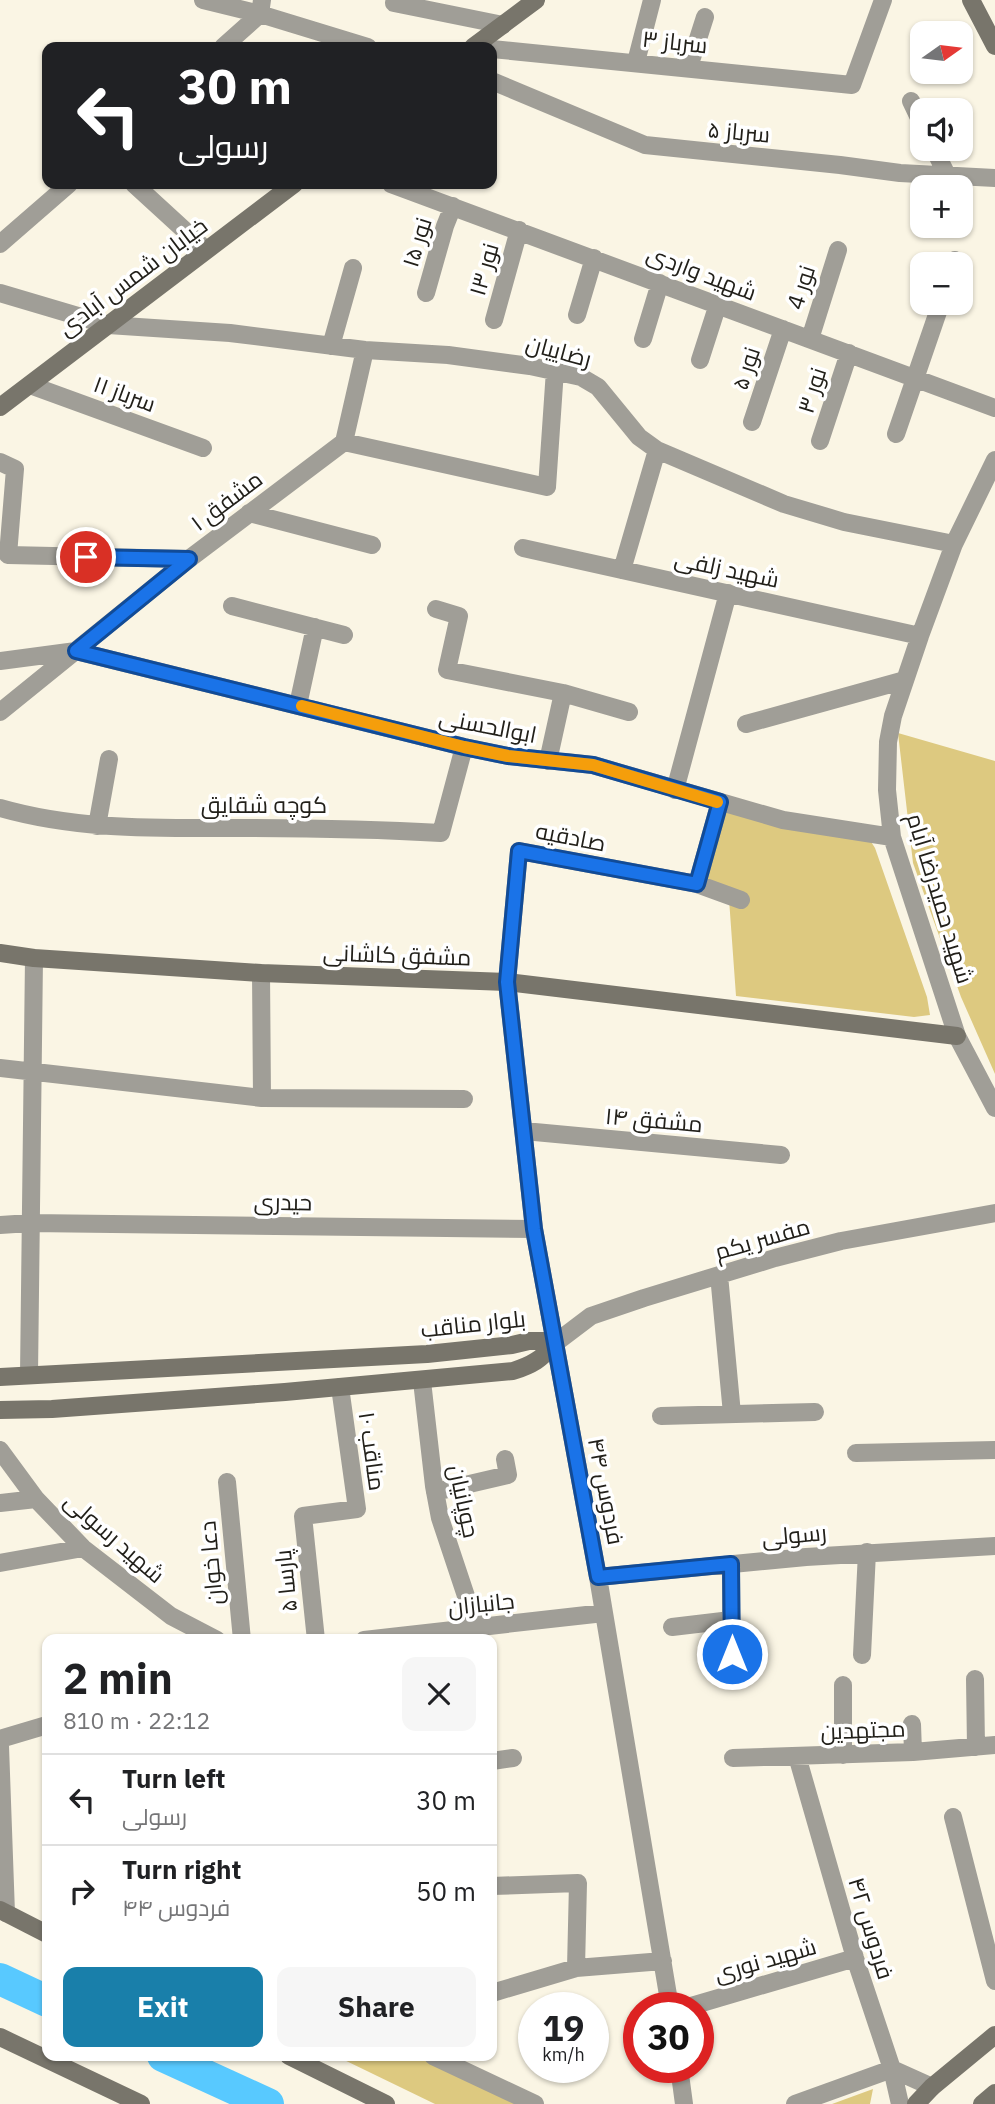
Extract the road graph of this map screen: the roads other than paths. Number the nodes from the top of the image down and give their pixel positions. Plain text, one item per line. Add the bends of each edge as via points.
1 (203, 0) edge
2 (536, 0) edge
3 (652, 0) edge
4 (883, 0) edge
5 (971, 0) edge
6 (394, 4) dead end
7 (261, 7) edge
8 (705, 17) dead end
9 (503, 25) junction
10 (228, 42) edge
11 (355, 42) edge
12 (481, 42) edge
13 (995, 46) edge
14 (497, 48) edge
15 (636, 62) junction
16 (689, 67) junction
17 (497, 83) edge
18 (929, 175) edge
19 (973, 178) edge
20 (995, 178) edge
21 (63, 189) edge
22 (139, 189) edge
23 (287, 189) edge
24 (405, 189) edge
25 (453, 206) junction
26 (519, 230) junction
27 (0, 244) edge
28 (206, 250) junction
29 (838, 250) dead end
30 (594, 258) junction
31 (353, 268) dead end
32 (660, 283) junction
33 (426, 292) dead end
34 (0, 293) edge
35 (718, 304) junction
36 (577, 314) dead end
37 (937, 315) edge
38 (494, 320) dead end
39 (108, 325) junction
40 (783, 329) junction
41 (643, 339) dead end
42 (810, 339) junction
43 (331, 346) junction
44 (365, 350) junction
45 (849, 354) junction
46 (700, 360) dead end
47 (555, 370) junction
48 (915, 378) junction
49 (30, 385) junction
50 (0, 407) edge
51 (995, 408) edge
52 (752, 422) dead end
53 (896, 433) dead end
54 (820, 441) dead end
55 (344, 442) junction
56 (203, 448) dead end
57 (657, 450) junction
58 (995, 460) edge
59 (0, 462) edge
60 (249, 513) junction
61 (954, 544) junction
62 (372, 545) dead end
63 (523, 548) dead end
64 (189, 559) junction
65 (622, 570) junction
66 (728, 593) junction
67 (232, 606) dead end
68 (436, 609) dead end
69 (316, 627) junction
70 (344, 635) dead end
71 (920, 636) junction
72 (76, 651) junction
73 (0, 661) edge
74 (905, 680) junction
75 (564, 693) junction
76 (298, 705) junction
77 (0, 712) edge
78 (629, 712) dead end
79 (746, 724) dead end
80 (464, 747) junction
81 (109, 759) dead end
82 (548, 761) junction
83 (675, 790) junction
84 (720, 802) junction
85 (0, 807) edge
86 (97, 825) junction
87 (892, 837) junction
88 (697, 884) junction
89 (741, 900) dead end
90 (0, 953) edge
91 (34, 958) junction
92 (261, 973) junction
93 (507, 982) junction
94 (957, 1036) junction
95 (0, 1068) edge
96 (33, 1071) junction
97 (262, 1098) junction
98 (464, 1099) dead end
99 (995, 1108) edge
100 (524, 1131) junction
101 (781, 1155) dead end
102 (995, 1213) edge
103 (30, 1223) junction
104 (0, 1225) edge
105 (534, 1229) junction
106 (719, 1275) junction
107 (554, 1343) junction
108 (29, 1375) junction
109 (0, 1377) edge
110 (422, 1381) junction
111 (340, 1387) junction
112 (0, 1410) edge
113 (815, 1412) dead end
114 (732, 1414) junction
115 (661, 1416) dead end
116 (0, 1450) edge
117 (995, 1450) edge
118 (856, 1453) dead end
119 (505, 1459) dead end
120 (227, 1482) dead end
121 (435, 1492) junction
122 (36, 1499) junction
123 (0, 1503) edge
124 (303, 1516) joint
125 (995, 1546) edge
126 (83, 1548) junction
127 (867, 1552) junction
128 (0, 1563) edge
129 (731, 1564) junction
130 (598, 1577) junction
131 (604, 1614) junction
132 (731, 1620) junction
133 (672, 1627) dead end
134 (477, 1629) junction
135 (206, 1634) edge
136 (241, 1634) edge
137 (315, 1634) edge
138 (439, 1634) edge
139 (732, 1654) dead end
140 (862, 1655) dead end
141 (975, 1679) dead end
142 (843, 1685) dead end
143 (912, 1724) dead end
144 (42, 1726) edge
145 (0, 1739) edge
146 (995, 1745) edge
147 (0, 1746) edge
148 (976, 1747) junction
149 (913, 1752) junction
150 (843, 1755) junction
151 (797, 1756) junction
152 (513, 1758) dead end
153 (733, 1758) dead end
154 (497, 1760) edge
155 (953, 1817) dead end
156 (497, 1886) edge
157 (3, 1911) edge
158 (42, 1931) edge
159 (855, 1958) junction
160 (663, 1961) junction
161 (576, 1968) junction
162 (995, 1981) edge
163 (497, 1992) edge
164 (668, 1992) edge
165 (714, 1999) edge
166 (995, 2035) edge
167 (0, 2037) edge
168 (42, 2057) edge
169 (51, 2061) edge
170 (299, 2061) edge
171 (444, 2061) edge
172 (892, 2069) junction
173 (681, 2083) edge
174 (932, 2087) junction
175 (995, 2093) edge
176 (141, 2104) edge
177 (386, 2104) edge
178 (535, 2104) edge
179 (684, 2104) edge
180 (795, 2104) edge
181 (900, 2104) edge
182 (916, 2104) edge
183 (982, 2104) edge

1 - 7 street
2 - 9 street
3 - 15 street
4 - 16 street, سرباز ۳ via 852,85
5 - 13 street
6 - 9 street
7 - 10 street
7 - 11 street
8 - 16 street
9 - 12 street
14 - 15 street, سرباز ۳
15 - 16 street, سرباز ۳
17 - 18 street, سرباز ۵ via 645,145
19 - 20 street, سرباز ۵
21 - 27 street
22 - 28 street
23 - 28 street, خیابان شمس آبادی
24 - 25 street, شهید واردی
25 - 26 street, شهید واردی
25 - 33 street, نور ۱۵
26 - 30 street, شهید واردی
26 - 38 street, نور ۱۳
28 - 39 street, خیابان شمس آبادی
29 - 42 street, نور 4
30 - 32 street, شهید واردی
30 - 36 street
31 - 43 street
32 - 35 street, شهید واردی
32 - 41 street
34 - 39 street, رضاییان
35 - 40 street, شهید واردی
35 - 46 street
37 - 48 street
39 - 43 street, رضاییان via 230,332
39 - 49 street, خیابان شمس آبادی
40 - 42 street, شهید واردی
40 - 52 street, نور ۵
42 - 45 street, شهید واردی
43 - 44 street, رضاییان
44 - 47 street, رضاییان via 448,355
44 - 55 street
45 - 48 street, شهید واردی
45 - 54 street, نور ۳
47 - 55 street via 547,486
47 - 57 street, رضاییان via 598,387 639,437
48 - 51 street, شهید واردی
48 - 53 street
49 - 50 street, خیابان شمس آبادی
49 - 56 street, سرباز ۱۱
55 - 60 street, مشفق ۱
57 - 61 street, رضاییان via 784,504 844,522
57 - 65 street
58 - 61 street, شهید حمیدرضا آبام
59 - 64 street via 15,470 8,555
60 - 62 street
60 - 64 street, مشفق ۱
61 - 71 street, شهید حمیدرضا آبام
63 - 65 street, شهید زلفی
64 - 72 street, مشفق ۱
65 - 66 street, شهید زلفی
66 - 71 street, شهید زلفی
66 - 83 street
67 - 69 street
68 - 75 street via 459,616 447,670
69 - 70 street
69 - 76 street
71 - 74 street, شهید حمیدرضا آبام
72 - 73 street
72 - 76 street, ابوالحسنی
72 - 77 street, مشفق ۱
74 - 79 street
74 - 87 street, شهید حمیدرضا آبام via 888,742
75 - 78 street
75 - 82 street
76 - 80 street, ابوالحسنی
80 - 82 street, ابوالحسنی
80 - 86 street, کوچه شقایق via 441,833
81 - 86 street
82 - 83 street, ابوالحسنی via 593,765
83 - 84 street, ابوالحسنی
84 - 87 street, ابوالحسنی via 783,820
84 - 88 street
85 - 86 street, کوچه شقایق
87 - 94 street, شهید حمیدرضا آبام
88 - 89 street, صادقیه
88 - 93 street, صادقیه via 519,851
90 - 91 street, مشفق کاشانی
91 - 92 street, مشفق کاشانی
91 - 96 street
92 - 93 street, مشفق کاشانی
92 - 97 street
93 - 94 street, مشفق کاشانی
93 - 100 street, فردوس ۴۴
94 - 99 street, شهید حمیدرضا آبام
95 - 96 street
96 - 97 street
96 - 103 street
97 - 98 street
100 - 101 street, مشفق ۱۴
100 - 105 street, فردوس ۴۴
102 - 106 street, مفسر یکم via 841,1241
103 - 104 street, حیدری
103 - 105 street, حیدری
103 - 108 street
105 - 107 street, فردوس ۴۴
106 - 107 street, مفسر یکم via 590,1316
106 - 114 street
107 - 108 street, بلوار مناقب via 529,1341 427,1354
107 - 110 street, بلوار مناقب via 534,1364 513,1371
107 - 130 street, فردوس ۴۴
108 - 109 street, بلوار مناقب
110 - 111 street, بلوار مناقب
110 - 121 street, چوپانیان
111 - 112 street, بلوار مناقب
111 - 124 street, مناقب ۱۰ via 357,1509
113 - 114 street
114 - 115 street
116 - 122 street, شهید رسولی
117 - 118 street
119 - 121 street via 508,1475
120 - 136 street, دعا خوان
121 - 134 street, چوپانیان
122 - 123 street
122 - 126 street, شهید رسولی
124 - 137 street, پارسا ۵
125 - 127 street, رسولی
126 - 128 street
126 - 135 street, شهید رسولی via 171,1616
127 - 129 street, رسولی
127 - 140 street
129 - 130 street, رسولی
129 - 132 street
130 - 131 street, فردوس ۴۴
131 - 134 street, جانبازان
131 - 160 street, فردوس ۴۴
132 - 133 street
132 - 139 street
134 - 138 street, جانبازان
141 - 148 street
142 - 150 street
143 - 149 street
144 - 145 street
146 - 148 street, مجتهدین
147 - 157 street
148 - 149 street, مجتهدین
149 - 150 street, مجتهدین
150 - 151 street, مجتهدین
151 - 153 street, مجتهدین
151 - 159 street, فردوس ۴۲
152 - 154 street
155 - 162 street
156 - 161 street via 578,1883
157 - 158 street
159 - 165 street, شهید نوری
159 - 172 street, فردوس ۴۲
160 - 161 street
160 - 164 street, فردوس ۴۴
161 - 163 street
166 - 174 street
167 - 168 street
169 - 176 street
170 - 177 street
171 - 178 street
172 - 174 street
172 - 180 street
172 - 181 street, فردوس ۴۲
173 - 179 street
174 - 182 street
175 - 183 street

